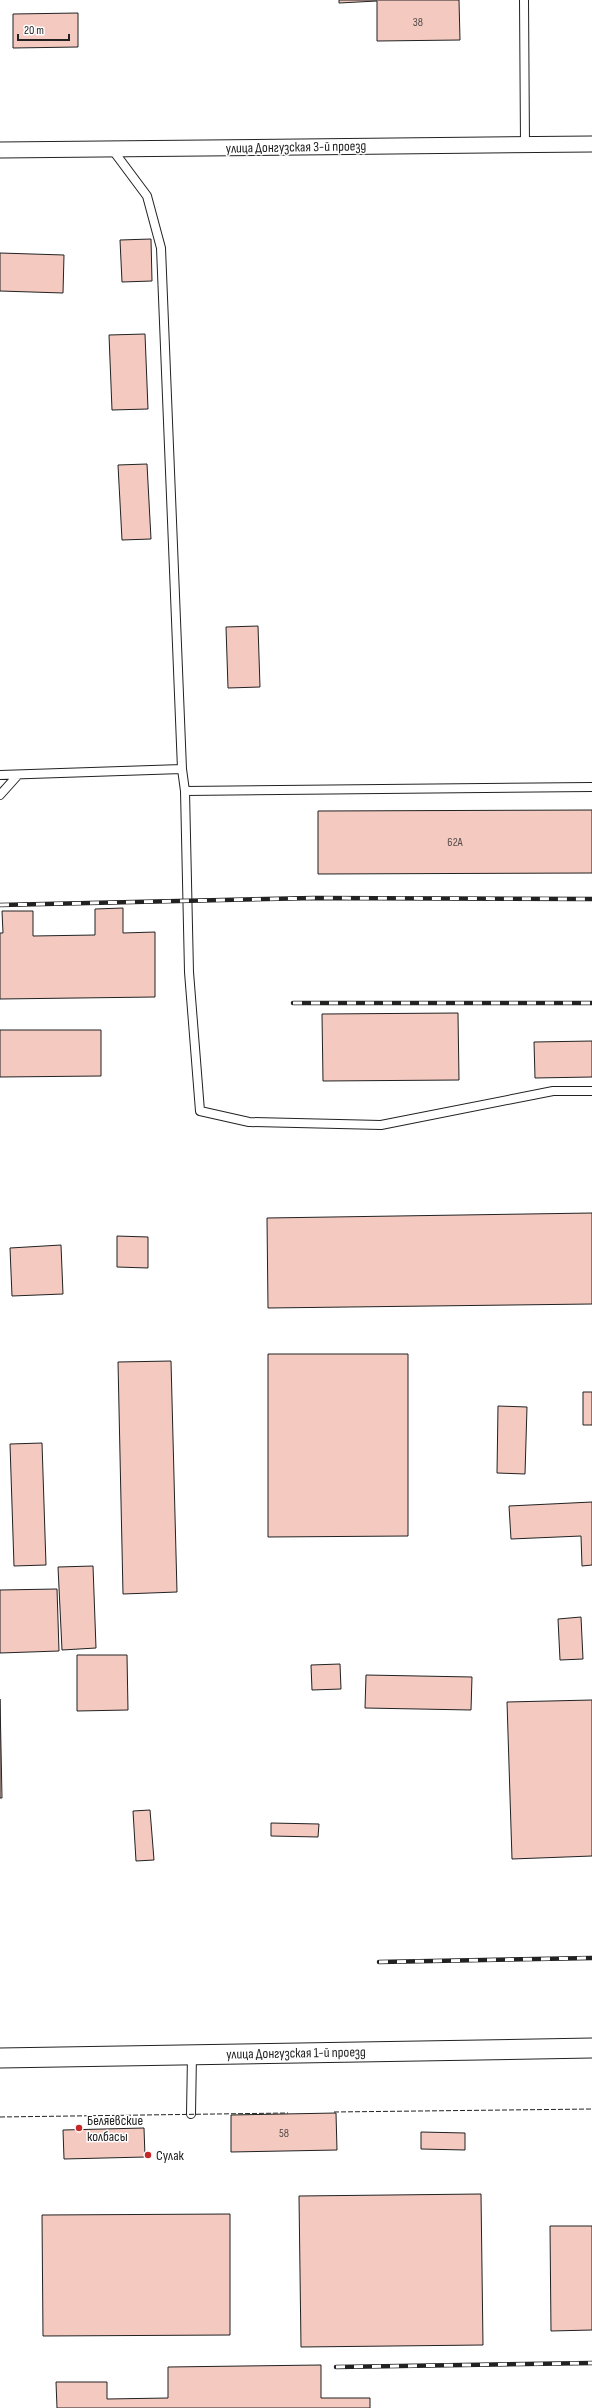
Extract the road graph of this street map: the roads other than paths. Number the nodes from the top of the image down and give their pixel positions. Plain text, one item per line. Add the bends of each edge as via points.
1 (524, 0) edge
2 (525, 144) junction
3 (592, 144) edge
4 (112, 149) junction
5 (0, 150) edge
6 (182, 769) junction
7 (0, 775) edge
8 (17, 776) junction
9 (592, 787) edge
10 (185, 791) junction
11 (0, 795) edge
12 (592, 1090) edge
13 (592, 2048) edge
14 (192, 2055) junction
15 (0, 2058) edge
16 (191, 2114) dead end

1 - 2 lane
2 - 3 street, улица Донгузская 3-й проезд
2 - 4 street, улица Донгузская 3-й проезд
4 - 5 street, улица Донгузская 3-й проезд
4 - 6 lane via 147,196 161,248
6 - 8 lane
6 - 10 lane
7 - 8 lane
8 - 11 lane
9 - 10 lane
10 - 12 lane via 189,972 200,1111 249,1122 381,1125 553,1091
13 - 14 street, улица Донгузская 1-й проезд
14 - 15 street, улица Донгузская 1-й проезд
14 - 16 lane

